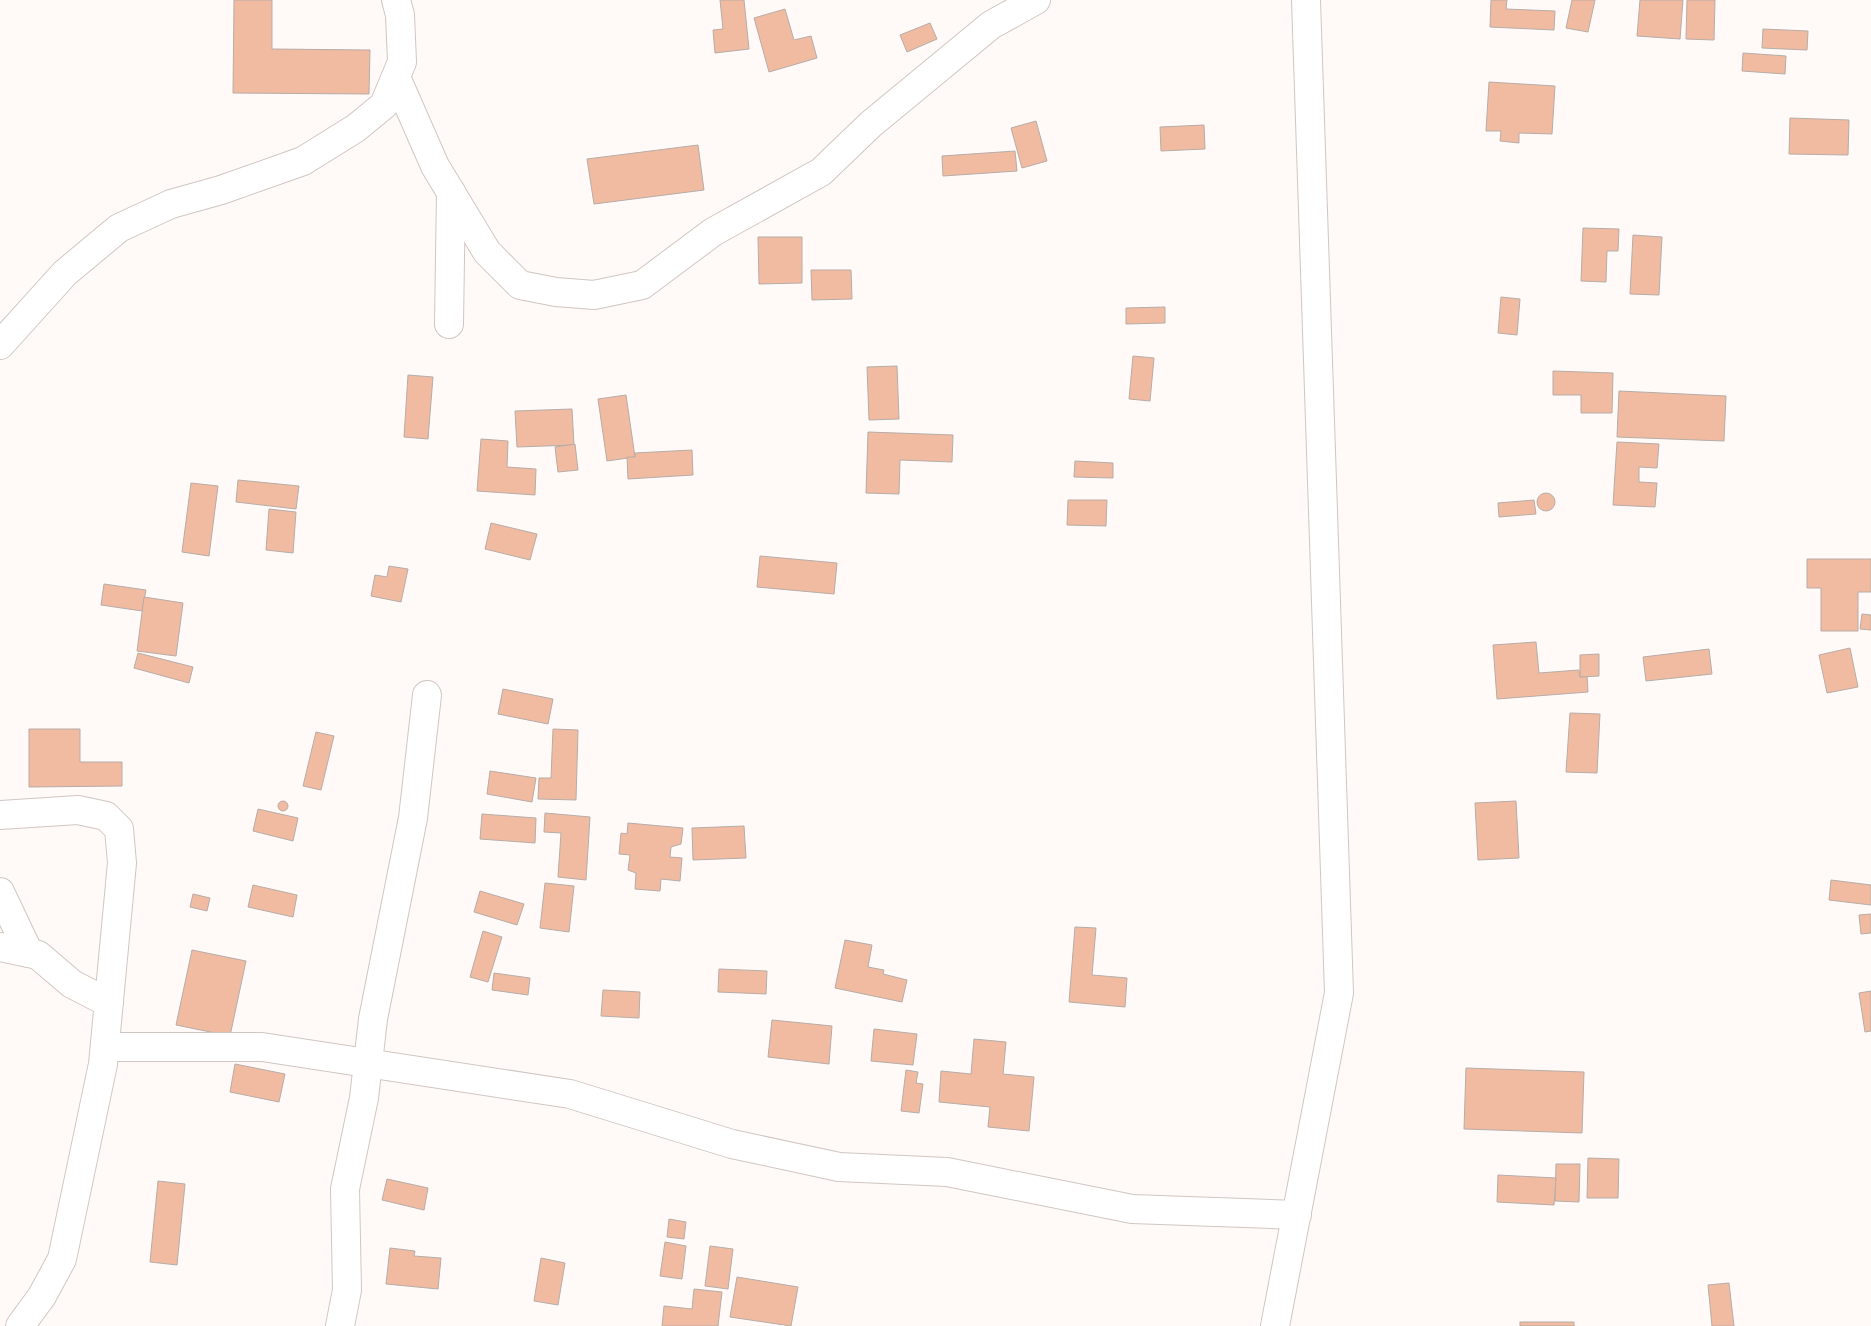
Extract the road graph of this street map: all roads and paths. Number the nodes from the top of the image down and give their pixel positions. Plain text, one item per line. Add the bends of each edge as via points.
1 (396, 0) edge
2 (1036, 0) edge
3 (1306, 0) edge
4 (396, 77) junction
5 (451, 192) junction
6 (449, 324) dead end
7 (0, 345) edge
8 (427, 695) dead end
9 (0, 815) edge
10 (0, 892) edge
11 (0, 947) edge
12 (28, 953) junction
13 (109, 1003) junction
14 (105, 1047) junction
15 (368, 1062) junction
16 (1297, 1215) junction
17 (20, 1326) edge
18 (340, 1326) edge
19 (1275, 1326) edge

1 - 4 street via 400,15 402,62
2 - 5 street via 991,24 871,124 821,172 713,232 642,285 594,295 520,285 487,252
3 - 16 street via 1339,992
4 - 5 street via 435,166
4 - 7 street via 384,105 356,128 303,161 171,204 119,228 65,273
5 - 6 street
8 - 15 street via 413,818 373,1020
9 - 13 street via 78,810 106,816 119,829 122,864
10 - 12 street
11 - 12 street
12 - 13 street via 38,955 72,984
13 - 14 street
14 - 15 street via 262,1047
14 - 17 street via 62,1259 42,1296
15 - 16 street via 570,1094 732,1144 838,1167 947,1172 1132,1209
15 - 18 street via 345,1189 347,1290
16 - 19 street

